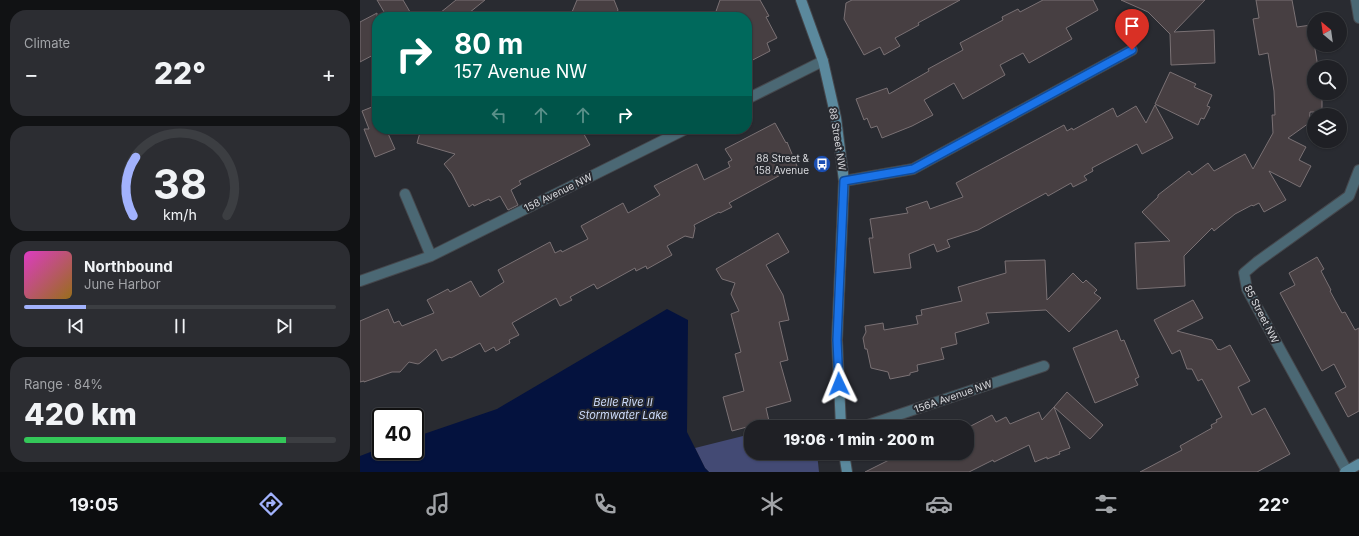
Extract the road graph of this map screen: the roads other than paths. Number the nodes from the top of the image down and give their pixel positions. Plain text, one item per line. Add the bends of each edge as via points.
1 (801, 0) edge
2 (1356, 0) edge
3 (1359, 18) edge
4 (1132, 50) dead end
5 (823, 61) junction
6 (752, 96) edge
7 (676, 134) edge
8 (1359, 170) edge
9 (844, 181) junction
10 (405, 194) dead end
11 (431, 256) junction
12 (360, 281) edge
13 (1044, 366) dead end
14 (841, 420) edge
15 (883, 420) edge
16 (845, 460) edge
17 (1359, 464) edge
18 (1346, 471) edge
19 (847, 472) edge

1 - 5 street, 88 Street NW
2 - 3 street
4 - 9 street via 913,169
5 - 6 street
5 - 9 street, 88 Street NW via 836,118
7 - 11 street, 158 Avenue NW
8 - 18 street, 85 Street NW via 1349,196 1244,274 1247,289
9 - 14 street, 88 Street NW via 837,340
10 - 11 street
11 - 12 street, 158 Avenue NW
13 - 15 street, 156A Avenue NW
16 - 19 street
17 - 18 street

